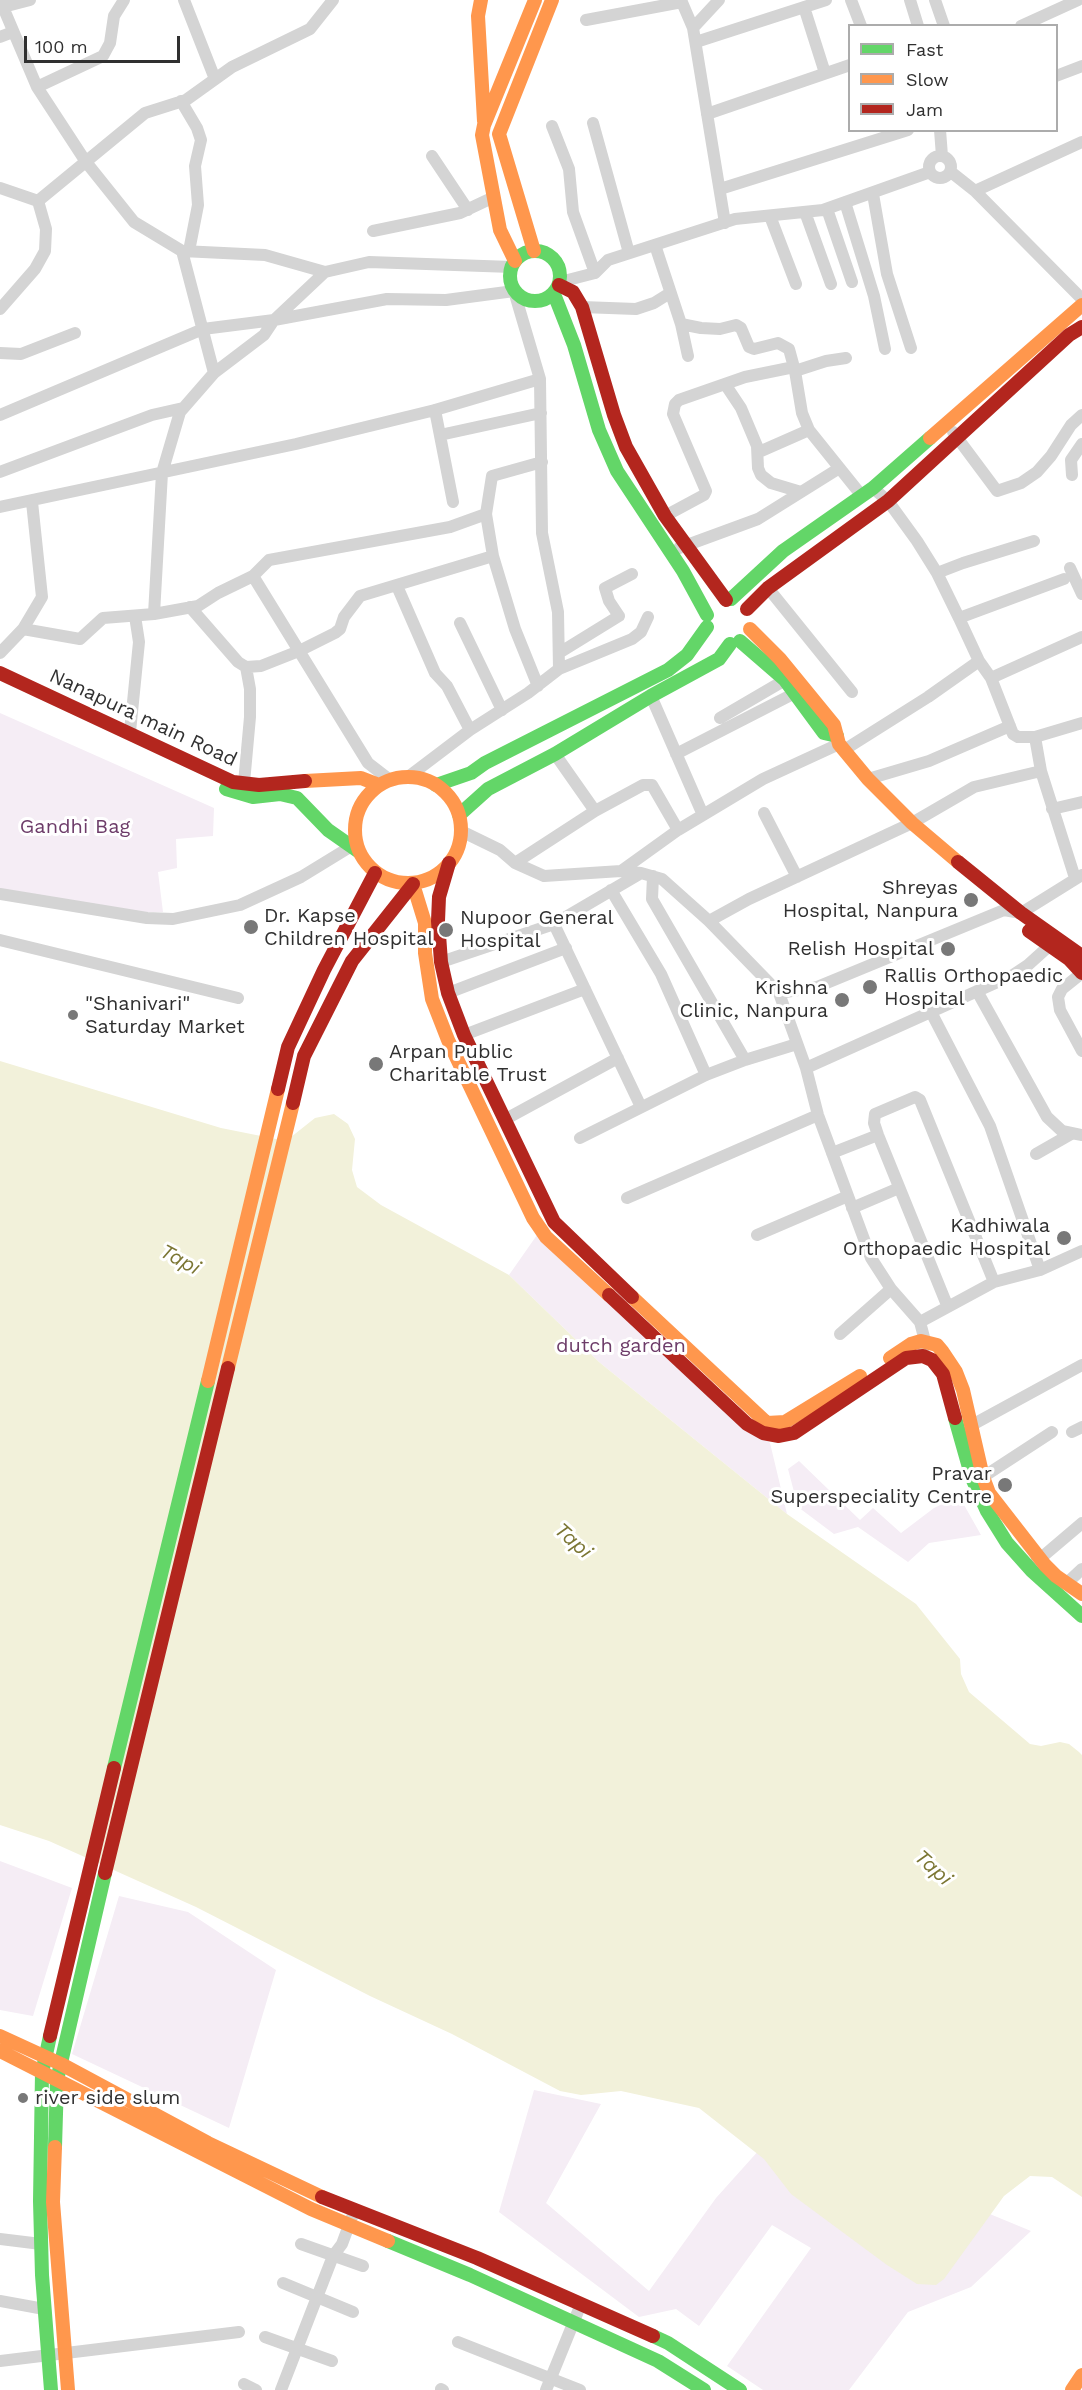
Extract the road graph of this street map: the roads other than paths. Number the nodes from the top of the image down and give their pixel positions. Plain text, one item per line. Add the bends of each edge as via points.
1 (30, 0) edge
2 (124, 0) edge
3 (184, 0) edge
4 (333, 0) edge
5 (482, 0) edge
6 (535, 0) edge
7 (552, 0) edge
8 (719, 0) edge
9 (826, 0) edge
10 (851, 0) edge
11 (910, 0) edge
12 (935, 0) edge
13 (1078, 0) edge
14 (682, 1) edge
15 (2, 3) edge
16 (804, 7) junction
17 (586, 20) dead end
18 (860, 24) edge
19 (917, 24) edge
20 (943, 24) edge
21 (1025, 24) edge
22 (693, 28) junction
23 (13, 32) junction
24 (0, 37) edge
25 (696, 42) junction
26 (848, 65) edge
27 (1082, 66) edge
28 (825, 73) junction
29 (1058, 75) edge
30 (215, 79) junction
31 (37, 87) junction
32 (182, 101) junction
33 (707, 114) junction
34 (593, 123) dead end
35 (484, 124) junction
36 (552, 126) dead end
37 (902, 132) edge
38 (940, 132) edge
39 (500, 134) junction
40 (1082, 142) edge
41 (432, 156) dead end
42 (942, 156) junction
43 (86, 162) junction
44 (930, 172) junction
45 (951, 172) junction
46 (0, 188) edge
47 (720, 189) junction
48 (975, 191) junction
49 (873, 194) junction
50 (494, 197) junction
51 (38, 201) junction
52 (845, 202) junction
53 (827, 209) junction
54 (468, 210) junction
55 (805, 212) junction
56 (770, 216) junction
57 (725, 222) junction
58 (373, 231) dead end
59 (655, 245) junction
60 (185, 251) junction
61 (534, 251) junction
62 (629, 253) junction
63 (514, 264) junction
64 (325, 272) junction
65 (595, 273) junction
66 (852, 282) dead end
67 (796, 284) dead end
68 (831, 284) dead end
69 (558, 287) junction
70 (514, 291) junction
71 (670, 293) junction
72 (1082, 299) edge
73 (1082, 305) edge
74 (1, 307) edge
75 (582, 307) junction
76 (274, 320) junction
77 (681, 324) junction
78 (1082, 327) edge
79 (203, 329) junction
80 (75, 333) dead end
81 (911, 348) dead end
82 (885, 349) dead end
83 (0, 353) edge
84 (688, 356) dead end
85 (846, 358) dead end
86 (794, 369) junction
87 (214, 373) junction
88 (540, 379) junction
89 (725, 384) junction
90 (183, 408) junction
91 (435, 410) junction
92 (540, 413) junction
93 (0, 415) edge
94 (1082, 415) edge
95 (946, 422) junction
96 (808, 430) junction
97 (440, 435) junction
98 (957, 437) junction
99 (1082, 444) edge
100 (759, 452) junction
101 (542, 462) junction
102 (838, 469) junction
103 (0, 472) edge
104 (162, 473) junction
105 (1072, 475) dead end
106 (801, 492) junction
107 (867, 492) junction
108 (888, 501) junction
109 (33, 502) junction
110 (453, 502) dead end
111 (0, 507) edge
112 (486, 514) junction
113 (665, 516) junction
114 (1034, 541) dead end
115 (686, 546) junction
116 (670, 551) junction
117 (493, 556) junction
118 (938, 573) junction
119 (632, 574) dead end
120 (253, 576) junction
121 (397, 586) junction
122 (768, 588) junction
123 (1082, 594) edge
124 (728, 599) junction
125 (190, 607) junction
126 (747, 609) junction
127 (154, 614) junction
128 (135, 616) junction
129 (648, 617) dead end
130 (959, 618) junction
131 (460, 623) dead end
132 (23, 629) junction
133 (750, 629) junction
134 (719, 635) junction
135 (1082, 637) edge
136 (299, 651) junction
137 (0, 653) edge
138 (559, 653) junction
139 (979, 661) junction
140 (246, 667) junction
141 (559, 669) junction
142 (0, 673) edge
143 (991, 678) junction
144 (785, 680) junction
145 (0, 684) edge
146 (538, 686) junction
147 (795, 693) junction
148 (852, 693) dead end
149 (651, 696) junction
150 (502, 710) junction
151 (720, 718) dead end
152 (1082, 723) edge
153 (1010, 726) junction
154 (470, 730) junction
155 (130, 732) junction
156 (1035, 737) junction
157 (840, 743) junction
158 (555, 754) junction
159 (676, 754) junction
160 (1041, 771) junction
161 (408, 777) junction
162 (868, 778) junction
163 (243, 783) junction
164 (384, 783) junction
165 (436, 785) junction
166 (1082, 802) edge
167 (1052, 809) junction
168 (595, 811) junction
169 (764, 813) dead end
170 (459, 815) junction
171 (704, 815) junction
172 (912, 823) junction
173 (678, 830) junction
174 (461, 831) junction
175 (354, 849) junction
176 (449, 863) junction
177 (515, 863) junction
178 (621, 871) junction
179 (375, 873) junction
180 (641, 873) junction
181 (653, 876) junction
182 (797, 877) junction
183 (1078, 877) edge
184 (413, 884) junction
185 (611, 890) junction
186 (0, 894) edge
187 (998, 895) junction
188 (1004, 910) junction
189 (1021, 913) junction
190 (709, 921) junction
191 (554, 924) junction
192 (0, 940) edge
193 (1048, 946) junction
194 (566, 948) junction
195 (1078, 954) edge
196 (441, 962) junction
197 (1082, 973) edge
198 (585, 989) junction
199 (977, 991) junction
200 (448, 993) junction
201 (779, 993) junction
202 (238, 998) dead end
203 (931, 1012) junction
204 (464, 1035) junction
205 (797, 1044) junction
206 (1082, 1051) edge
207 (618, 1058) junction
208 (745, 1060) junction
209 (806, 1068) junction
210 (706, 1075) junction
211 (641, 1107) junction
212 (818, 1115) junction
213 (504, 1120) junction
214 (878, 1135) junction
215 (1076, 1135) edge
216 (580, 1138) dead end
217 (832, 1153) junction
218 (1036, 1154) dead end
219 (899, 1188) junction
220 (627, 1198) dead end
221 (850, 1202) junction
222 (757, 1235) dead end
223 (1082, 1251) edge
224 (1040, 1270) junction
225 (994, 1282) junction
226 (891, 1289) junction
227 (947, 1305) junction
228 (920, 1322) junction
229 (840, 1334) dead end
230 (926, 1341) junction
231 (923, 1356) junction
232 (1082, 1365) edge
233 (972, 1425) junction
234 (1052, 1432) dead end
235 (983, 1477) junction
236 (1082, 1523) edge
237 (1034, 1563) junction
238 (1082, 1569) edge
239 (1067, 1583) junction
240 (1082, 1594) edge
241 (1082, 1616) edge
242 (0, 2036) edge
243 (0, 2051) edge
244 (45, 2056) junction
245 (61, 2064) junction
246 (42, 2073) junction
247 (57, 2080) junction
248 (355, 2210) junction
249 (349, 2226) junction
250 (0, 2240) edge
251 (41, 2244) junction
252 (301, 2244) dead end
253 (333, 2256) junction
254 (363, 2266) dead end
255 (283, 2283) dead end
256 (316, 2297) junction
257 (0, 2301) edge
258 (581, 2304) junction
259 (44, 2309) junction
260 (352, 2312) dead end
261 (574, 2322) junction
262 (239, 2332) dead end
263 (266, 2337) dead end
264 (458, 2342) dead end
265 (674, 2346) junction
266 (297, 2348) junction
267 (64, 2353) junction
268 (47, 2355) junction
269 (0, 2361) edge
270 (332, 2361) dead end
271 (668, 2366) junction
272 (1082, 2375) edge
273 (548, 2384) edge
274 (244, 2385) dead end
275 (51, 2390) edge
276 (68, 2390) edge
277 (256, 2390) edge
278 (280, 2390) edge
279 (580, 2390) edge
280 (704, 2390) edge
281 (740, 2390) edge
282 (1072, 2390) edge

1 - 15 street
2 - 31 street via 114,16 110,43 103,56
3 - 30 street
4 - 30 street via 310,29
5 - 35 main road via 478,16
6 - 35 main road
7 - 39 main road
8 - 22 street
9 - 16 street
10 - 18 street
11 - 19 street
12 - 20 street
13 - 21 street
14 - 17 street
14 - 22 street
15 - 23 street
16 - 25 street
16 - 28 street
22 - 25 street
23 - 24 street
23 - 31 street
25 - 33 street
26 - 28 street
27 - 29 street
28 - 33 street
30 - 32 street
31 - 43 street
32 - 43 street via 145,113
32 - 60 street via 201,140 195,171 198,205
33 - 47 street
34 - 62 street
35 - 39 main road
35 - 50 main road via 483,146
36 - 65 street via 568,169 573,213
37 - 47 street
38 - 42 street
39 - 61 main road
40 - 48 street
41 - 54 street
42 - 44 street via 932,159
42 - 45 street via 950,162
43 - 51 street
43 - 60 street via 134,222
44 - 45 street via 939,178
44 - 49 street
45 - 48 street
46 - 51 street
47 - 57 street
48 - 72 street
49 - 52 street
49 - 81 street via 888,274
50 - 54 street
50 - 63 main road via 500,230
51 - 74 street via 46,229 45,251 36,269
52 - 53 street
52 - 82 street via 874,297
53 - 55 street
53 - 66 street
54 - 58 street
55 - 56 street
55 - 68 street
56 - 57 street
56 - 67 street
57 - 59 street
59 - 62 street
59 - 71 street
60 - 64 street via 265,255
60 - 79 street
61 - 63 main road via 520,256
61 - 69 main road via 541,251 559,266
62 - 65 street via 608,260
63 - 64 street via 369,261
63 - 70 main road
64 - 76 street
65 - 69 street
69 - 70 main road via 548,299 533,302
69 - 75 main road via 573,292
69 - 116 main road via 599,430 617,471
70 - 76 street via 446,300 387,299
70 - 88 street
71 - 75 street via 636,309
71 - 77 street
73 - 95 main road
75 - 113 main road via 619,431
76 - 79 street
76 - 87 street via 264,335
77 - 84 street
77 - 86 street via 701,328 736,325 749,347 784,345 789,349
78 - 98 main road
79 - 87 street
79 - 93 street
80 - 83 street via 21,354
85 - 86 street
86 - 89 street via 752,375
86 - 96 street
87 - 90 street
88 - 91 street
88 - 92 street
89 - 100 street via 741,408
89 - 113 street via 679,400 673,409 706,491
90 - 103 street
90 - 104 street
91 - 97 street
91 - 104 street
92 - 97 street
92 - 101 street
94 - 98 street via 1037,472 998,491
95 - 98 street
95 - 107 main road
96 - 100 street
96 - 102 street
97 - 110 street
98 - 108 main road
99 - 105 street via 1071,460
100 - 106 street via 758,468 766,480
101 - 112 street via 492,476
101 - 138 street via 542,532 558,612
102 - 106 street
102 - 107 street
104 - 109 street
104 - 127 street
106 - 115 street via 752,522
107 - 108 street
107 - 124 main road via 783,551
108 - 118 street
108 - 122 main road
109 - 111 street
109 - 132 street via 42,597
112 - 117 street
112 - 120 street via 450,527 269,560
113 - 115 main road
114 - 118 street
115 - 116 street
115 - 124 main road
116 - 134 main road
117 - 121 street
117 - 146 street via 520,645
118 - 130 street
119 - 138 street via 605,588 619,616
120 - 125 street
120 - 136 street
121 - 136 street via 360,596 344,616 340,629
121 - 154 street via 435,673 447,686
122 - 126 main road
122 - 148 street
123 - 130 street via 1067,574
124 - 126 main road
124 - 134 main road via 714,605
125 - 127 street
125 - 140 street
126 - 133 main road
127 - 128 street
128 - 132 street via 103,618 80,639
128 - 155 street via 139,642
129 - 141 street via 641,632 632,639
130 - 139 street
131 - 150 street
132 - 137 street
133 - 134 main road
133 - 157 main road via 834,725
134 - 144 main road
134 - 149 main road via 713,663
134 - 165 main road via 668,670 471,773
135 - 143 street
136 - 140 street via 261,666
136 - 164 street
138 - 141 street
139 - 143 street
139 - 157 street via 928,697
140 - 163 street via 250,717
141 - 146 street
142 - 155 main road, Nanapura main Road
143 - 153 street
144 - 147 main road
144 - 151 street
145 - 175 main road, Nanapura main Road via 230,791 253,797 280,794 297,798 328,830
146 - 150 street
147 - 157 main road via 824,733
147 - 159 street
149 - 158 main road
149 - 159 street
150 - 154 street
152 - 156 street
153 - 156 street via 1018,737
153 - 162 street via 938,758
154 - 161 street
155 - 163 main road, Nanapura main Road via 233,782
156 - 160 street
157 - 162 main road
157 - 171 street via 763,778
158 - 168 street
158 - 170 main road via 488,789
159 - 171 street
160 - 167 street
160 - 172 street via 974,787
161 - 164 main road
161 - 165 main road
162 - 172 main road
163 - 164 main road, Nanapura main Road via 351,778
164 - 175 main road via 360,807
165 - 170 main road via 450,798
166 - 167 street
167 - 183 street
168 - 173 street via 647,784 652,786
168 - 177 street
169 - 182 street
170 - 174 main road
171 - 173 street
172 - 182 street
172 - 187 main road
173 - 178 street
174 - 176 main road
174 - 177 street via 500,849
175 - 179 main road
175 - 186 street via 240,905 173,919
176 - 184 main road via 440,873
176 - 196 main road via 439,897
177 - 178 street via 544,876
178 - 180 street
179 - 184 main road via 387,880
179 - 244 main road via 288,1047
180 - 181 street
180 - 185 street
181 - 190 street via 662,879
181 - 208 street via 652,899
182 - 190 street
183 - 189 street
184 - 231 main road via 425,922 428,984 448,1040 533,1218 546,1237 587,1276 747,1424 763,1433 794,1433 906,1358
184 - 245 main road via 352,961 304,1056
185 - 191 street
185 - 210 street via 661,974
187 - 188 main road
187 - 189 main road
188 - 189 street
188 - 193 main road
188 - 201 street via 817,987
189 - 195 main road
190 - 201 street
191 - 194 street
191 - 196 street
192 - 202 street
193 - 195 main road
193 - 199 street via 1013,975
194 - 198 street
194 - 200 street
195 - 197 main road
196 - 200 main road
197 - 206 street via 1062,989 1058,1004
198 - 204 street
198 - 207 street
199 - 203 street
199 - 215 street via 1047,1117 1054,1126
200 - 204 main road
201 - 205 street
203 - 209 street
203 - 224 street via 990,1126
204 - 213 main road
205 - 208 street
205 - 209 street
207 - 211 street
207 - 213 street
208 - 210 street
209 - 212 street
210 - 211 street
211 - 216 street
212 - 217 street
212 - 220 street
213 - 230 main road via 560,1230 767,1423 785,1422 911,1344
214 - 217 street
214 - 219 street
214 - 225 street via 875,1114 918,1097
215 - 218 street
217 - 221 street
219 - 221 street
219 - 227 street
221 - 222 street
221 - 226 street via 872,1258
223 - 224 street
224 - 225 street
225 - 227 street
226 - 228 street
226 - 229 street
227 - 228 street
228 - 230 street
230 - 231 street
230 - 233 main road via 937,1345 956,1372
231 - 237 main road via 932,1360 943,1374 972,1478 987,1511 1007,1543
232 - 233 street
233 - 235 main road
234 - 235 street
235 - 237 main road via 995,1504
236 - 237 street
237 - 239 main road
237 - 241 main road
238 - 239 street
239 - 240 main road
242 - 244 main road
243 - 246 main road
244 - 245 main road
244 - 246 main road
245 - 247 main road
245 - 248 main road via 208,2143
246 - 247 main road
246 - 251 main road
247 - 249 main road
247 - 267 main road via 53,2202
248 - 249 street
248 - 258 main road
249 - 253 street
249 - 261 main road
250 - 251 street
251 - 259 main road
252 - 253 street
253 - 254 street
253 - 256 street
255 - 256 street
256 - 260 street
256 - 266 street
257 - 259 street
258 - 261 street
258 - 265 main road
259 - 268 main road
261 - 271 main road
261 - 273 street
262 - 267 street
263 - 266 street
264 - 273 street
265 - 271 street
265 - 281 main road
266 - 270 street
266 - 278 street
267 - 268 street
267 - 276 main road
268 - 269 street
268 - 275 main road
271 - 280 main road
272 - 282 main road
273 - 279 street
274 - 277 street

